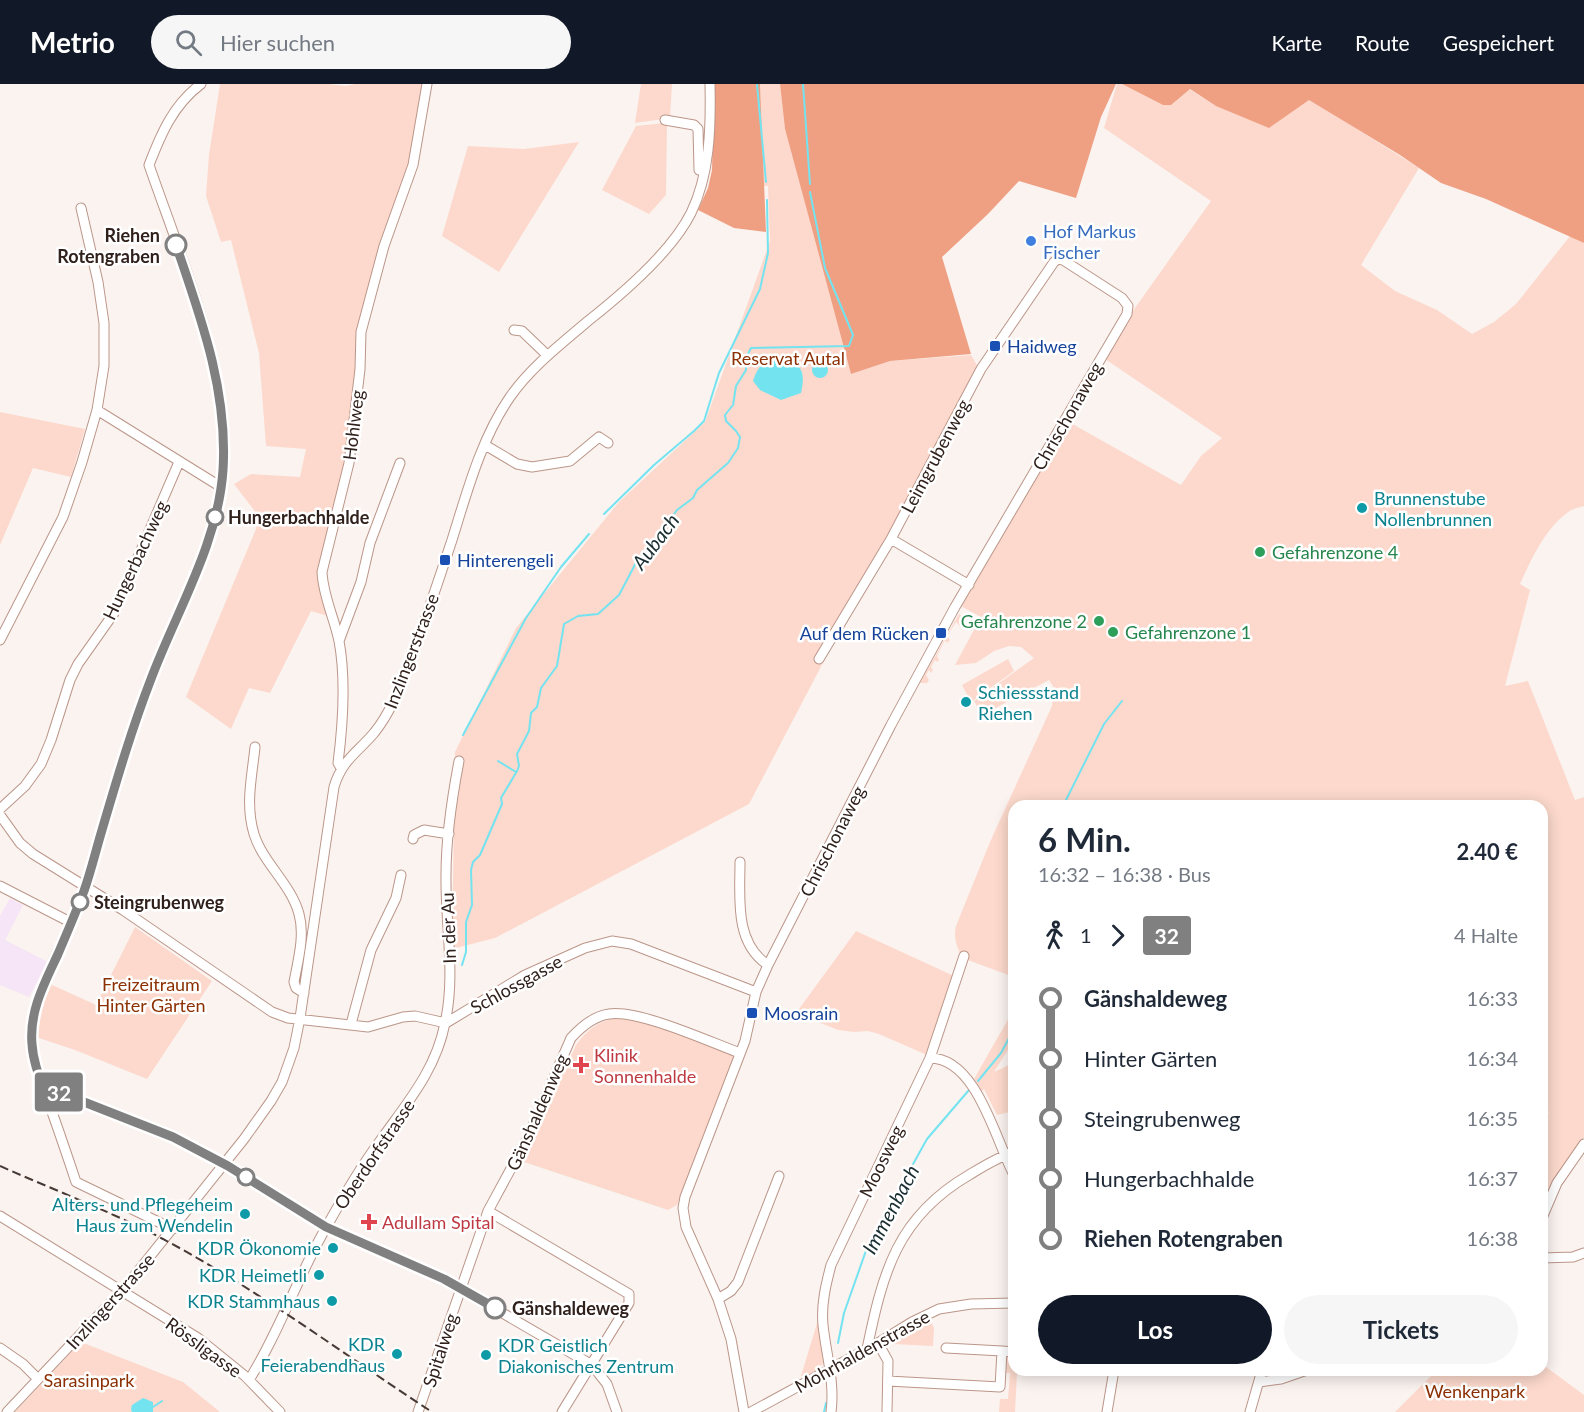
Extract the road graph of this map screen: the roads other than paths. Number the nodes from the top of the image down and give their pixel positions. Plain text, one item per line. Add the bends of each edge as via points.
1 (201, 84) edge
2 (427, 84) edge
3 (710, 84) edge
4 (665, 120) dead end
5 (700, 178) dead end
6 (81, 208) dead end
7 (1058, 259) joint
8 (514, 330) dead end
9 (547, 355) junction
10 (97, 410) junction
11 (608, 443) dead end
12 (485, 445) junction
13 (179, 462) junction
14 (400, 463) dead end
15 (221, 487) junction
16 (891, 539) junction
17 (969, 585) junction
18 (0, 640) edge
19 (339, 641) junction
20 (819, 659) dead end
21 (255, 747) dead end
22 (459, 761) dead end
23 (340, 768) junction
24 (0, 809) edge
25 (0, 815) edge
26 (448, 834) junction
27 (413, 839) dead end
28 (740, 862) dead end
29 (401, 875) dead end
30 (0, 886) edge
31 (86, 886) junction
32 (72, 923) junction
33 (964, 956) dead end
34 (768, 965) junction
35 (756, 992) junction
36 (304, 993) junction
37 (300, 1018) junction
38 (446, 1023) junction
39 (351, 1024) junction
40 (740, 1053) junction
41 (930, 1058) junction
42 (45, 1092) junction
43 (1584, 1144) edge
44 (1008, 1154) edge
45 (1004, 1155) junction
46 (1008, 1163) edge
47 (224, 1164) junction
48 (779, 1176) dead end
49 (1548, 1204) edge
50 (488, 1211) junction
51 (0, 1216) edge
52 (326, 1227) junction
53 (173, 1229) junction
54 (1584, 1253) edge
55 (1548, 1258) edge
56 (460, 1288) junction
57 (121, 1292) junction
58 (718, 1299) junction
59 (1008, 1303) edge
60 (878, 1343) junction
61 (0, 1348) edge
62 (946, 1348) dead end
63 (867, 1349) junction
64 (1002, 1351) junction
65 (1008, 1352) edge
66 (592, 1365) junction
67 (831, 1370) junction
68 (1113, 1376) edge
69 (1260, 1376) edge
70 (1290, 1376) edge
71 (38, 1379) junction
72 (249, 1380) junction
73 (888, 1381) junction
74 (1259, 1382) junction
75 (7, 1412) edge
76 (280, 1412) edge
77 (418, 1412) edge
78 (562, 1412) edge
79 (617, 1412) edge
80 (744, 1412) edge
81 (751, 1412) edge
82 (831, 1412) edge
83 (887, 1412) edge
84 (1107, 1412) edge
85 (1250, 1412) edge

1 - 15 street via 178,105 149,165 198,308 217,380 223,409
2 - 19 street, Hohlweg via 413,165 384,246 361,332 349,463 322,572 322,587
3 - 9 street, Inzlingerstrasse via 704,174 697,200 683,227 610,304
4 - 5 street via 698,129
6 - 10 street via 104,323 104,366
7 - 16 street, Leimgrubenweg via 981,369
7 - 17 street, Chrischonaweg via 1122,298 1128,306 1127,314
8 - 9 street via 522,331
9 - 12 street, Inzlingerstrasse via 511,397
10 - 13 street
10 - 18 street via 63,517
11 - 12 street via 599,437 570,461 532,467 517,464
12 - 23 street, Inzlingerstrasse via 394,699 381,724
13 - 15 street
13 - 24 street, Hungerbachweg via 114,613 70,680 40,764 25,786
14 - 19 street
15 - 31 street via 210,537 135,721
16 - 17 street
16 - 20 street, Leimgrubenweg
17 - 34 street, Chrischonaweg via 891,724
19 - 23 street, Hohlweg via 343,710
21 - 36 street via 249,791 251,820 259,846 299,913 301,934 294,982
22 - 26 street, In der Au
23 - 36 street, Inzlingerstrasse
25 - 31 street via 33,854
26 - 27 street via 424,830
26 - 38 street, In der Au via 450,980
28 - 34 street via 744,936 759,959
29 - 39 street via 396,898 371,950
30 - 32 street
31 - 32 street
31 - 37 street via 272,1012
32 - 42 street via 41,990 32,1025 34,1062
33 - 41 street, Moosweg
34 - 35 street, Chrischonaweg
35 - 38 street, Schlossgasse via 631,944 612,941 585,948 525,975
35 - 40 street, Chrischonaweg
36 - 37 street, Inzlingerstrasse
37 - 39 street
37 - 47 street, Inzlingerstrasse via 282,1082
38 - 39 street via 415,1016 368,1027
38 - 52 street, Oberdorfstrasse via 424,1079 378,1143
40 - 50 street, Gänshaldenweg via 636,1015 608,1014 595,1018 571,1038 527,1139
40 - 58 street, Chrischonaweg via 683,1208 686,1227
41 - 45 street via 947,1061 977,1090
41 - 67 street, Moosweg via 831,1265 823,1322
42 - 47 street via 56,1091 173,1137
42 - 53 street via 76,1182
43 - 49 street via 1557,1183
44 - 45 street
45 - 46 street
45 - 63 street via 951,1185 917,1217 890,1259
47 - 52 street
47 - 53 street, Inzlingerstrasse
48 - 58 street via 738,1282
50 - 56 street, Gänshaldenweg
50 - 66 street via 629,1294 629,1303
51 - 57 street, Rössligasse
52 - 56 street
52 - 72 street, Oberdorfstrasse via 273,1339
53 - 57 street, Inzlingerstrasse
54 - 55 street
56 - 66 street
56 - 77 street, Spitalweg
57 - 71 street, Inzlingerstrasse
57 - 72 street, Rössligasse via 198,1338
58 - 80 street, Chrischonaweg via 731,1339
59 - 60 street, Mohrhaldenstrasse via 939,1310
60 - 63 street, Mohrhaldenstrasse
60 - 73 street via 888,1362
61 - 71 street
62 - 64 street
63 - 67 street, Mohrhaldenstrasse
64 - 65 street
64 - 73 street via 1000,1387
66 - 78 street
66 - 79 street via 607,1384
67 - 81 street, Mohrhaldenstrasse
67 - 82 street, Moosweg
68 - 84 street
69 - 74 street
70 - 74 street
71 - 75 street, Inzlingerstrasse
72 - 76 street, Rössligasse
73 - 83 street
74 - 85 street

